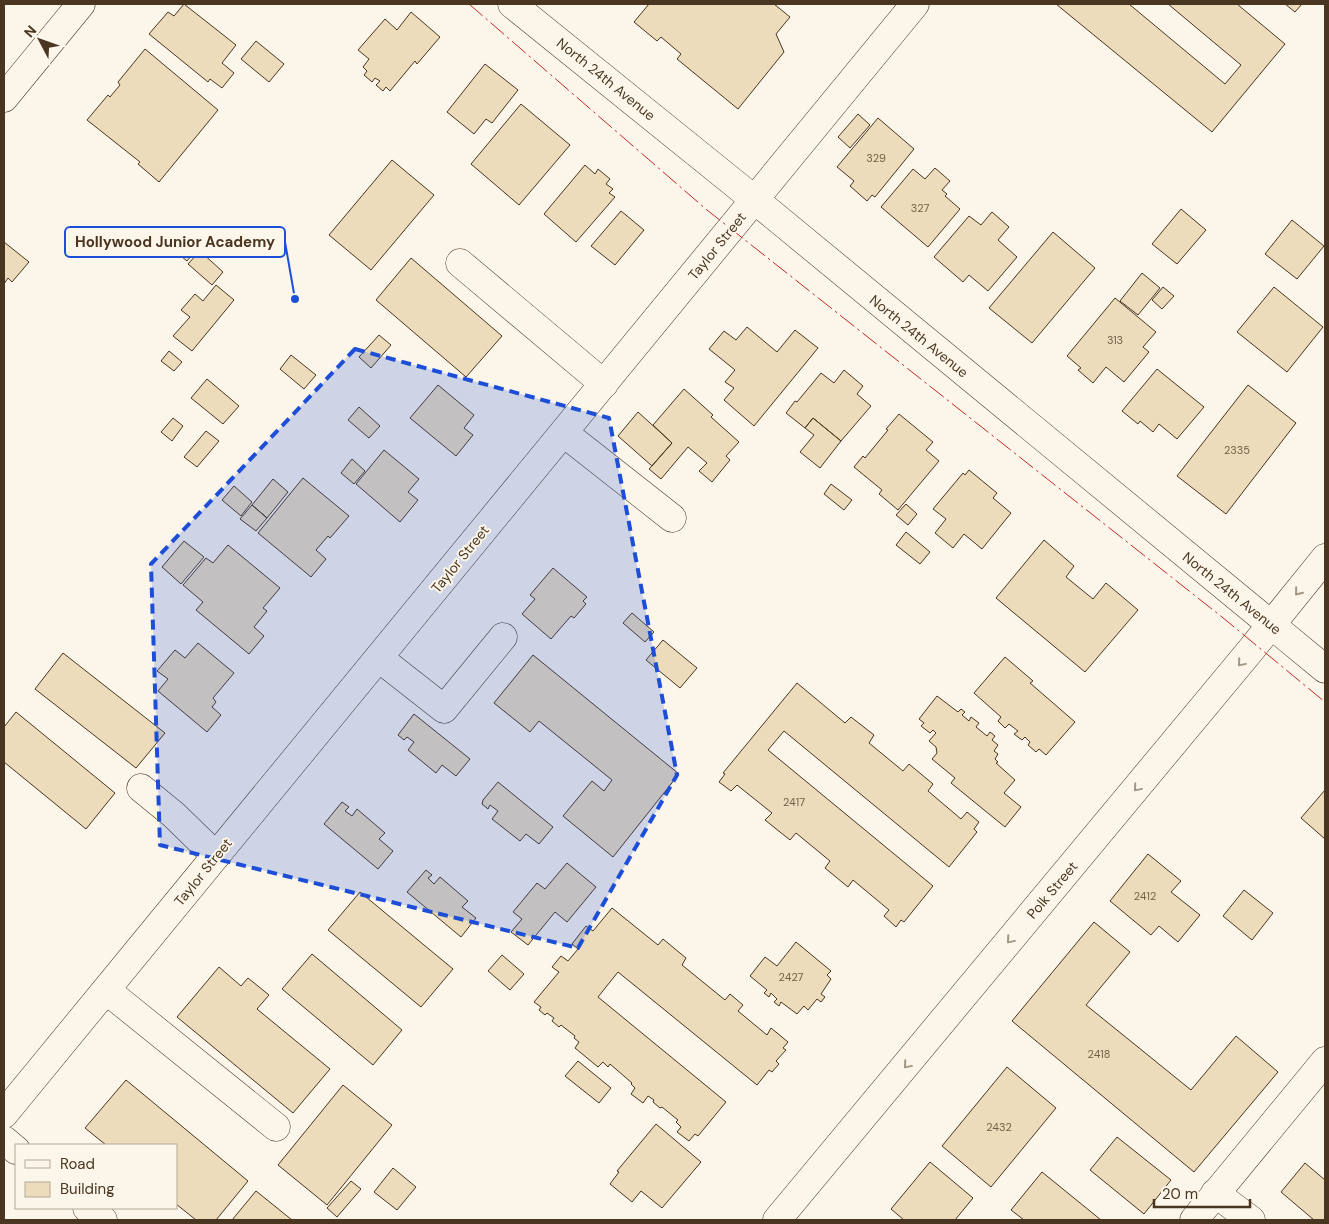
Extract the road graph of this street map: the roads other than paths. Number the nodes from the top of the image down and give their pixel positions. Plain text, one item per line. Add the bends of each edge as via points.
1 (81, 4) edge
2 (512, 4) edge
3 (912, 5) edge
4 (4, 98) edge
5 (755, 200) junction
6 (460, 263) dead end
7 (604, 384) junction
8 (564, 433) junction
9 (672, 518) dead end
10 (1325, 558) edge
11 (1272, 625) junction
12 (503, 637) dead end
13 (379, 658) junction
14 (1325, 669) edge
15 (141, 788) dead end
16 (216, 856) junction
17 (106, 990) junction
18 (1325, 1061) edge
19 (4, 1114) edge
20 (276, 1126) dead end
21 (4, 1140) edge
22 (15, 1149) edge
23 (1215, 1193) junction
24 (88, 1209) edge
25 (102, 1220) edge
26 (777, 1220) edge
27 (1194, 1220) edge
28 (1251, 1220) edge

1 - 4 street
2 - 5 street, North 24th Avenue
3 - 5 street, Taylor Street
5 - 7 street, Taylor Street
5 - 11 street, North 24th Avenue
6 - 7 street
7 - 8 street, Taylor Street
8 - 9 street
8 - 13 street, Taylor Street
10 -> 11 street, Polk Street
11 - 14 street, North 24th Avenue
11 -> 26 street, Polk Street
12 - 13 street via 444,709
13 - 16 street, Taylor Street
15 - 16 street
16 - 17 street, Taylor Street
17 - 19 street, Taylor Street
17 - 20 street
18 - 23 street
21 - 22 street
23 - 27 street
23 - 28 street
24 - 25 street

